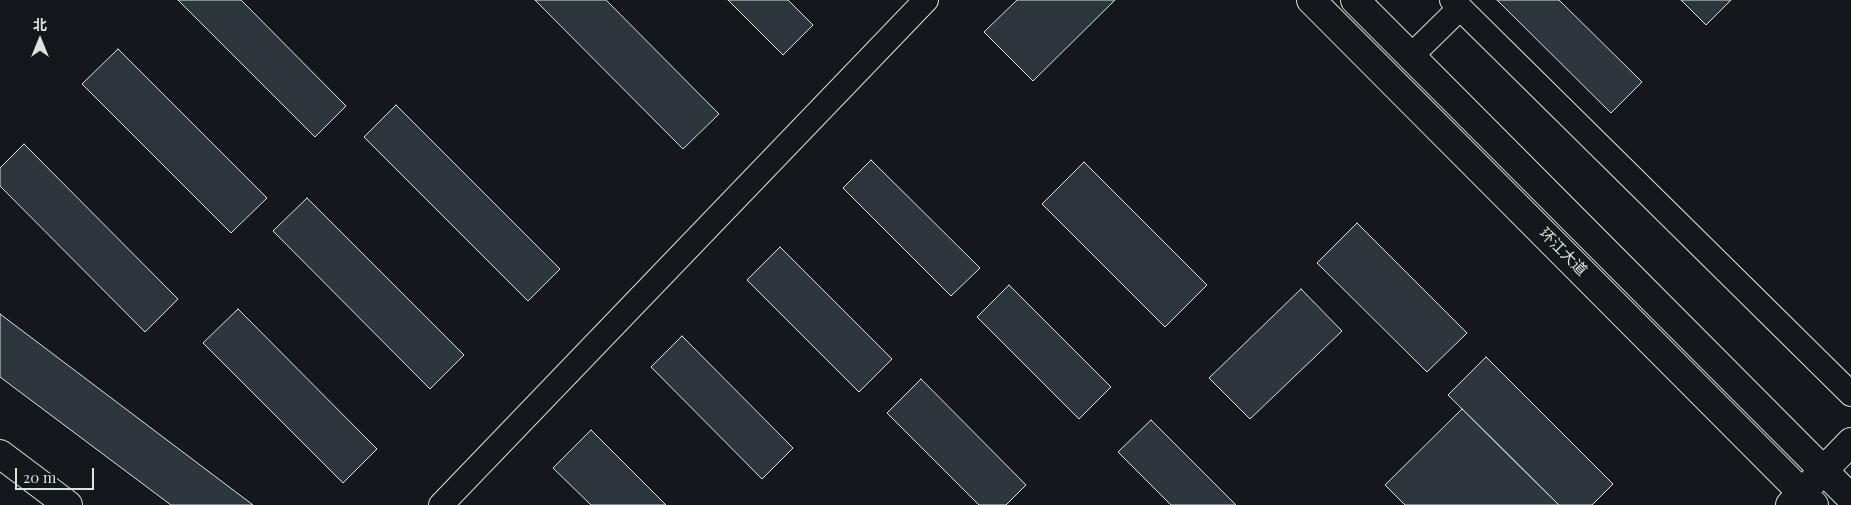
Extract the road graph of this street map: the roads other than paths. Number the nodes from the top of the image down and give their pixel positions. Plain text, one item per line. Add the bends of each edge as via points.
1 (926, 0) edge
2 (1311, 0) edge
3 (1355, 0) edge
4 (1456, 4) edge
5 (1411, 56) junction
6 (1851, 394) edge
7 (1851, 442) edge
8 (0, 454) edge
9 (1824, 471) junction
10 (1851, 498) edge
11 (1802, 501) edge
12 (68, 505) edge
13 (441, 505) edge

1 - 13 street
2 - 11 main road, 环江大道
3 - 5 main road, 环江大道
4 - 5 street
4 - 6 street
5 - 9 main road, 环江大道
7 - 9 main road
8 - 12 main road
9 - 10 main road, 环江大道
9 - 11 main road

